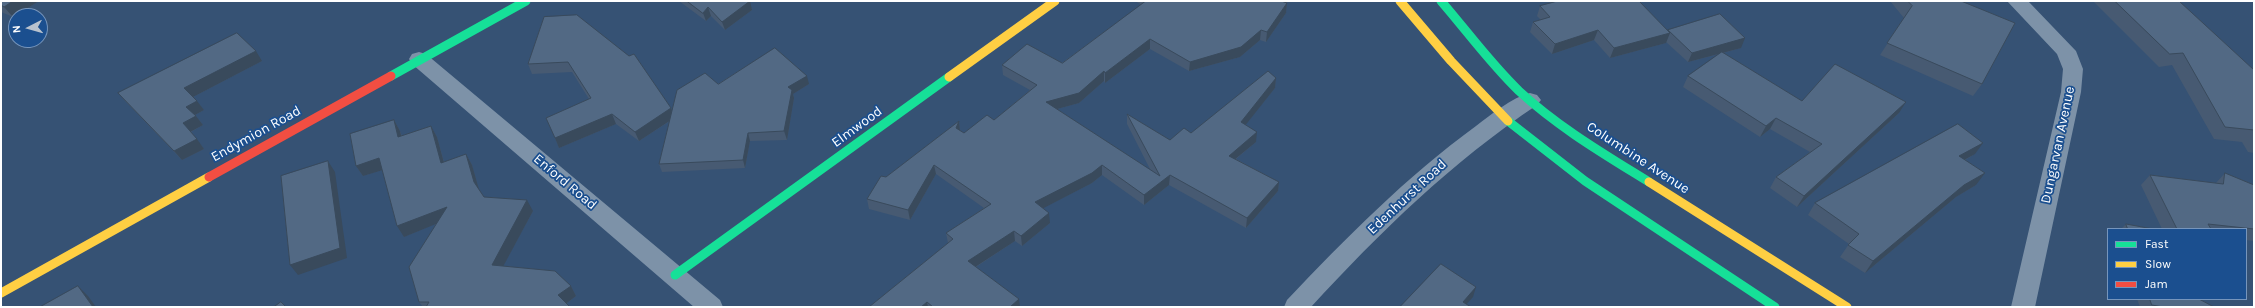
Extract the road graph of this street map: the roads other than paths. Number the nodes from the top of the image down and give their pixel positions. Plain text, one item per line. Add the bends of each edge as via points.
1 (526, 1) edge
2 (1055, 1) edge
3 (1400, 1) edge
4 (1441, 1) edge
5 (2017, 1) edge
6 (419, 58) junction
7 (1530, 100) junction
8 (1503, 117) junction
9 (675, 275) junction
10 (1, 293) edge
11 (711, 307) edge
12 (1296, 307) edge
13 (1775, 307) edge
14 (1847, 307) edge
15 (2023, 307) edge

1 - 6 street, Endymion Road
2 - 9 street, Elmwood
3 - 8 street
4 - 7 street, Columbine Avenue
5 - 15 street, Dungarvan Avenue via 2066,51 2073,70 2071,92
6 - 9 street, Enford Road
6 - 10 street, Endymion Road
7 - 8 street, Edenhurst Road
7 - 14 street, Columbine Avenue via 1596,149
8 - 12 street, Edenhurst Road via 1435,169 1325,275
8 - 13 street via 1585,181
9 - 11 street, Enford Road

